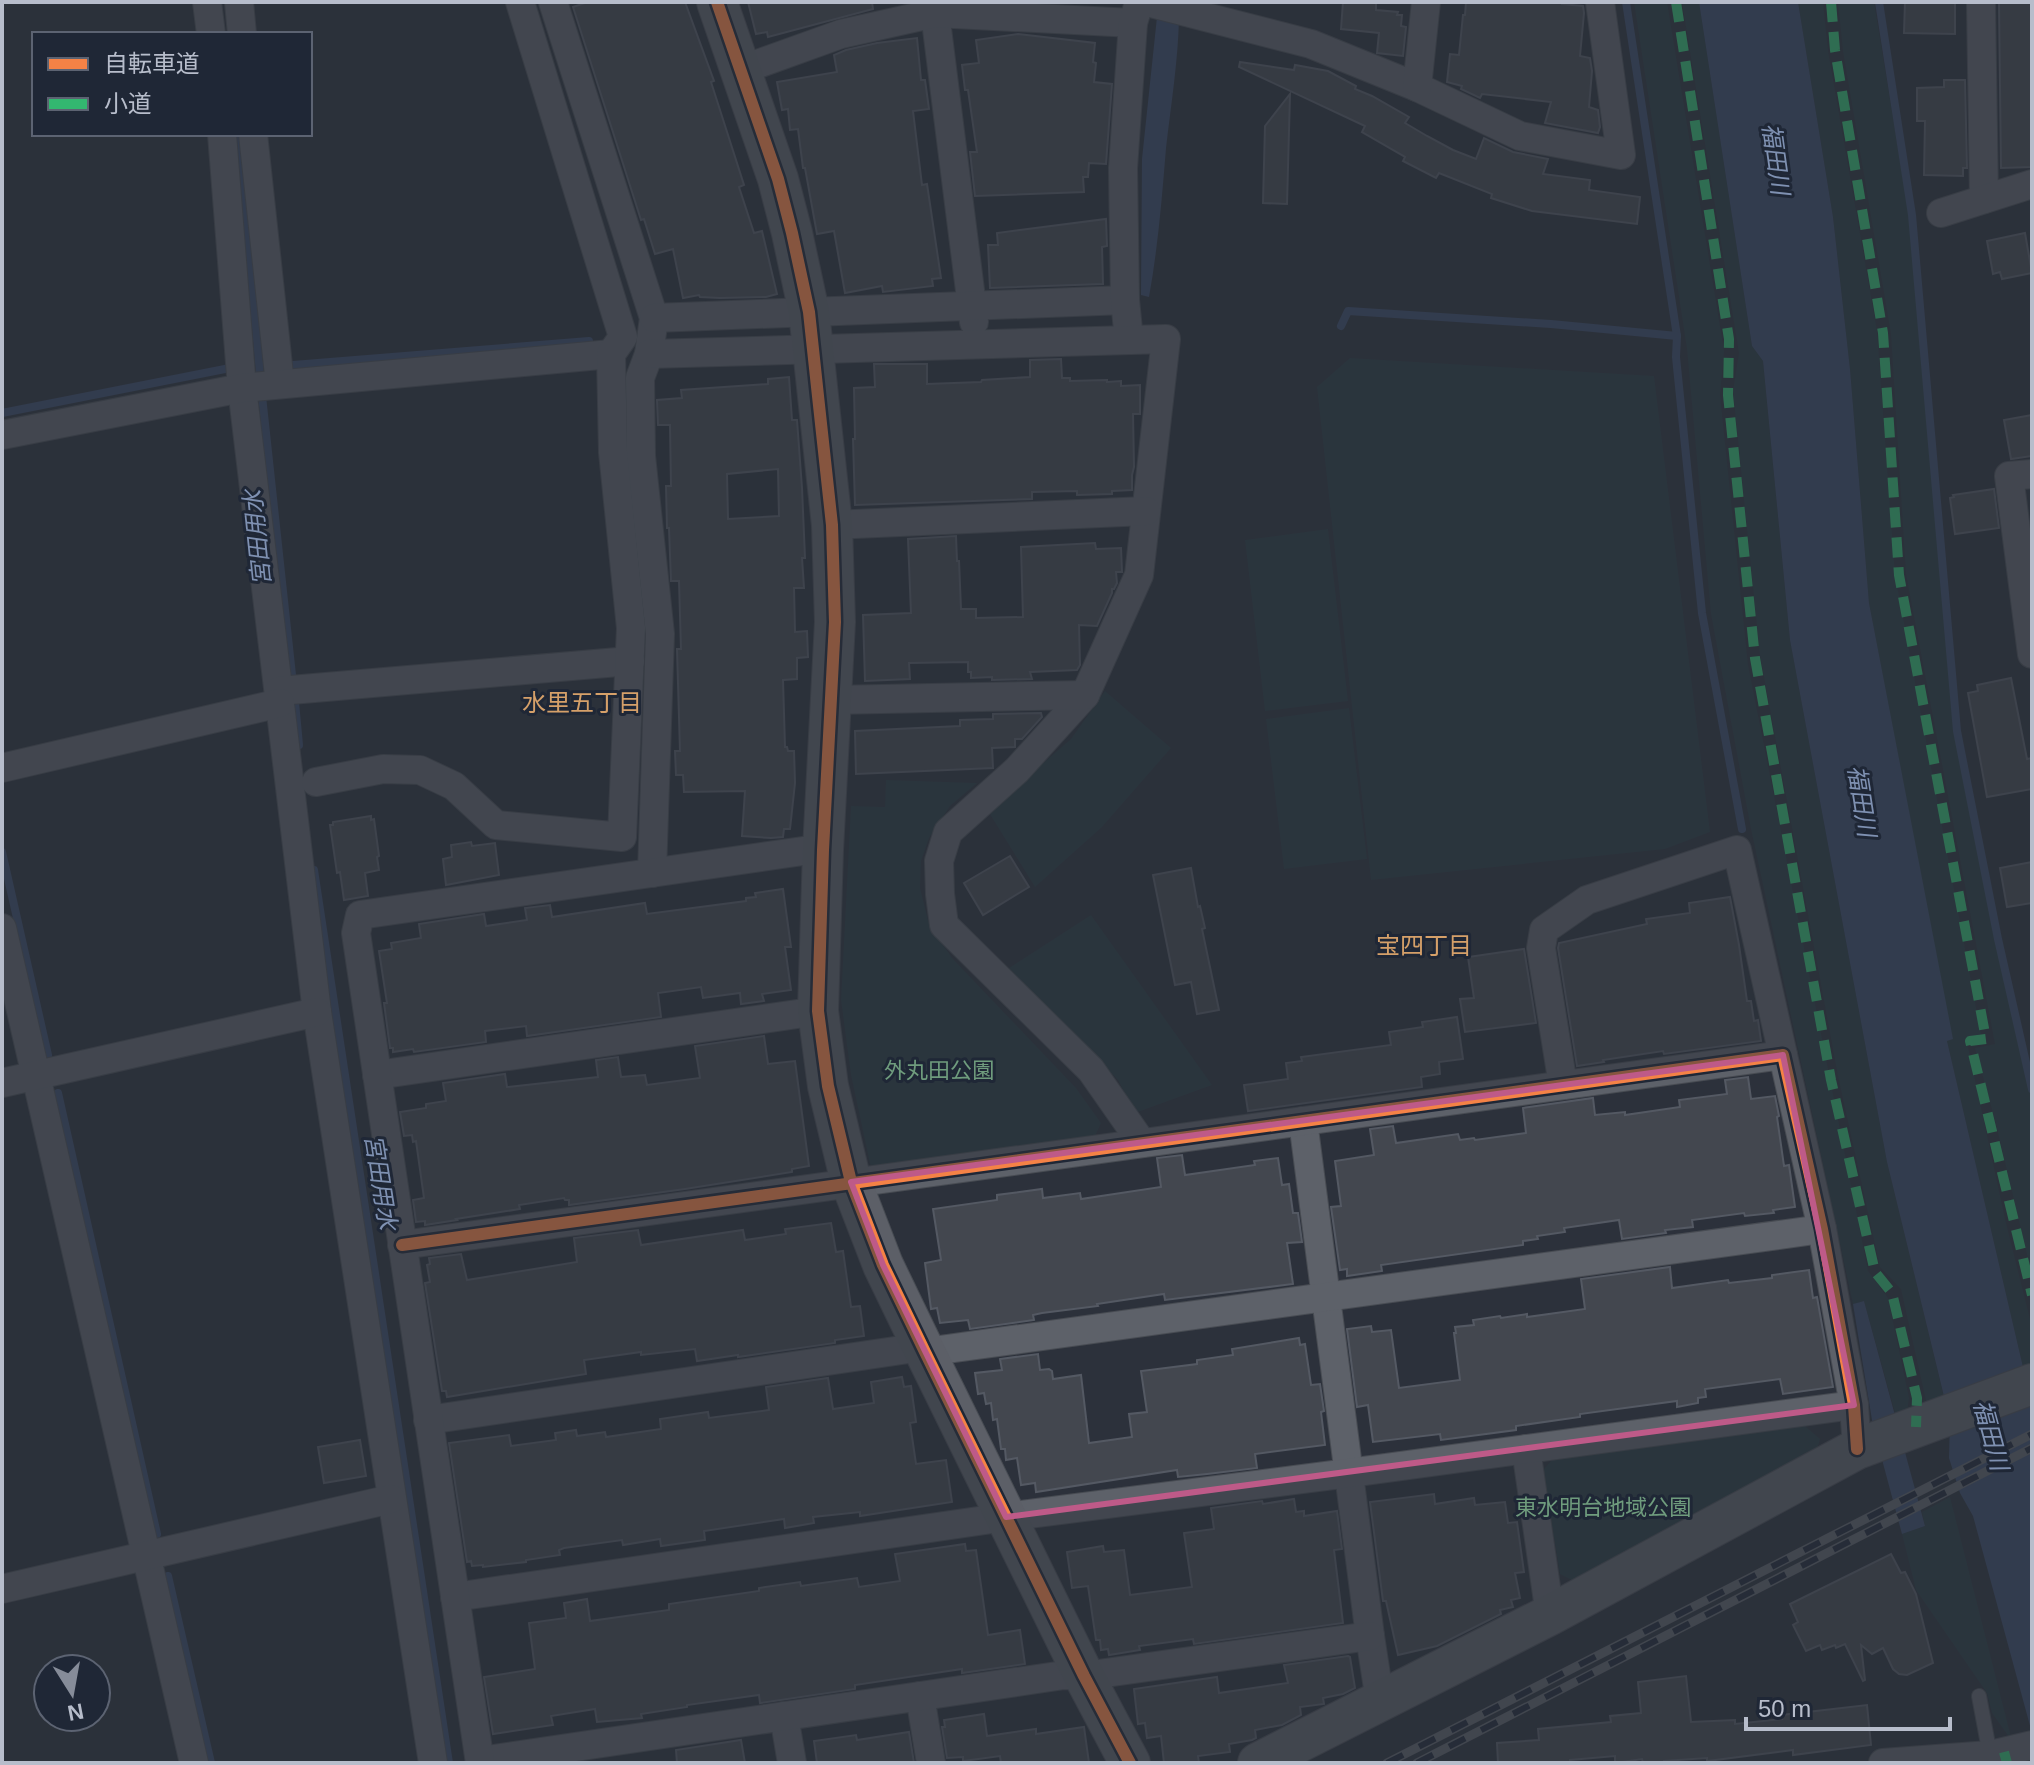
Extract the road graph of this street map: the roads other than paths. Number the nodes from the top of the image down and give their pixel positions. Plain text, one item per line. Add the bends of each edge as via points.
1 (207, 2) edge
2 (239, 2) edge
3 (520, 2) edge
4 (553, 2) edge
5 (717, 2) edge
6 (1426, 2) edge
7 (1600, 2) edge
8 (1981, 2) edge
9 (1143, 8) edge
10 (935, 13) junction
11 (211, 32) edge
12 (242, 32) edge
13 (741, 70) junction
14 (1417, 87) junction
15 (222, 136) edge
16 (253, 136) edge
17 (2032, 184) edge
18 (1984, 199) junction
19 (1941, 213) dead end
20 (1125, 300) junction
21 (973, 306) junction
22 (654, 318) junction
23 (811, 331) junction
24 (1129, 340) junction
25 (975, 344) junction
26 (611, 354) junction
27 (649, 354) junction
28 (280, 384) junction
29 (242, 388) junction
30 (2, 435) edge
31 (2032, 474) edge
32 (1146, 511) junction
33 (832, 525) junction
34 (2032, 654) edge
35 (630, 661) junction
36 (1085, 695) junction
37 (280, 697) junction
38 (832, 700) junction
39 (2, 768) edge
40 (316, 782) dead end
41 (823, 850) junction
42 (652, 873) junction
43 (2, 928) edge
44 (818, 1011) junction
45 (317, 1012) junction
46 (1783, 1055) junction
47 (377, 1075) junction
48 (36, 1076) junction
49 (2, 1083) edge
50 (1563, 1085) junction
51 (1303, 1121) junction
52 (1142, 1143) junction
53 (851, 1182) junction
54 (1822, 1229) junction
55 (402, 1245) junction
56 (1326, 1297) junction
57 (924, 1350) junction
58 (2032, 1384) edge
59 (1854, 1405) junction
60 (428, 1420) junction
61 (1890, 1437) junction
62 (1526, 1449) junction
63 (1349, 1473) junction
64 (391, 1499) junction
65 (1006, 1517) junction
66 (146, 1556) junction
67 (2, 1589) edge
68 (455, 1597) junction
69 (1550, 1615) junction
70 (1370, 1636) junction
71 (1084, 1676) junction
72 (920, 1696) junction
73 (1979, 1696) dead end
74 (1380, 1701) junction
75 (784, 1716) junction
76 (2025, 1748) edge
77 (1976, 1758) edge
78 (480, 1762) edge
79 (194, 1763) edge
80 (433, 1763) edge
81 (792, 1763) edge
82 (931, 1763) edge
83 (1130, 1763) edge
84 (1258, 1763) edge
85 (1883, 1763) edge

1 - 11 street
2 - 12 street
3 - 26 street via 623,337
4 - 22 street
5 - 13 street
6 - 14 street
7 - 14 street via 1621,155 1520,136
8 - 18 street
9 - 10 street
9 - 14 street via 1204,16 1311,44
9 - 20 street via 1123,168
10 - 13 street via 841,34
10 - 21 street
13 - 23 street via 778,179
15 - 29 street
16 - 28 street
17 - 18 street
18 - 19 street
20 - 21 street
20 - 24 street
21 - 23 street
21 - 25 street
22 - 23 street
22 - 27 street
23 - 25 street
23 - 27 street
23 - 33 street
24 - 25 street
24 - 32 street via 1166,339
26 - 28 street
26 - 35 street via 613,452
27 - 42 street via 640,378 641,456 660,634
28 - 29 street
29 - 30 street
29 - 37 street
31 - 34 street via 2009,476
32 - 33 street
32 - 36 street via 1139,575
33 - 38 street
35 - 37 street
35 - 40 street via 622,837 496,825 454,786 420,770 383,769
36 - 38 street
36 - 52 street via 1017,770 948,832 939,861 940,894 944,925 1091,1070
37 - 39 street
37 - 45 street
38 - 41 street
41 - 42 street
41 - 44 street
42 - 47 street via 360,915 356,933
43 - 48 street
44 - 47 street
44 - 53 street via 828,1086
45 - 48 street
45 - 64 street
46 - 50 street
46 - 50 street via 1737,850 1587,900 1544,930 1541,948
46 - 54 street
47 - 55 street
48 - 49 street
48 - 66 street
50 - 51 street
51 - 52 street
51 - 56 street
52 - 53 street
53 - 55 street
53 - 57 street
54 - 56 street
54 - 59 street
55 - 60 street
56 - 57 street
56 - 63 street
57 - 60 street
57 - 65 street
58 - 61 street
59 - 61 street
59 - 62 street
60 - 68 street
61 - 69 street
62 - 63 street
62 - 69 street
63 - 65 street
63 - 70 street
64 - 66 street
64 - 80 street
65 - 68 street
65 - 71 street
66 - 67 street
66 - 79 street
68 - 78 street
69 - 74 street
70 - 71 street
70 - 74 street
71 - 72 street
71 - 83 street
72 - 75 street
72 - 82 street
73 - 77 lane
74 - 84 street
75 - 78 street
75 - 81 street
76 - 77 street
77 - 85 street

